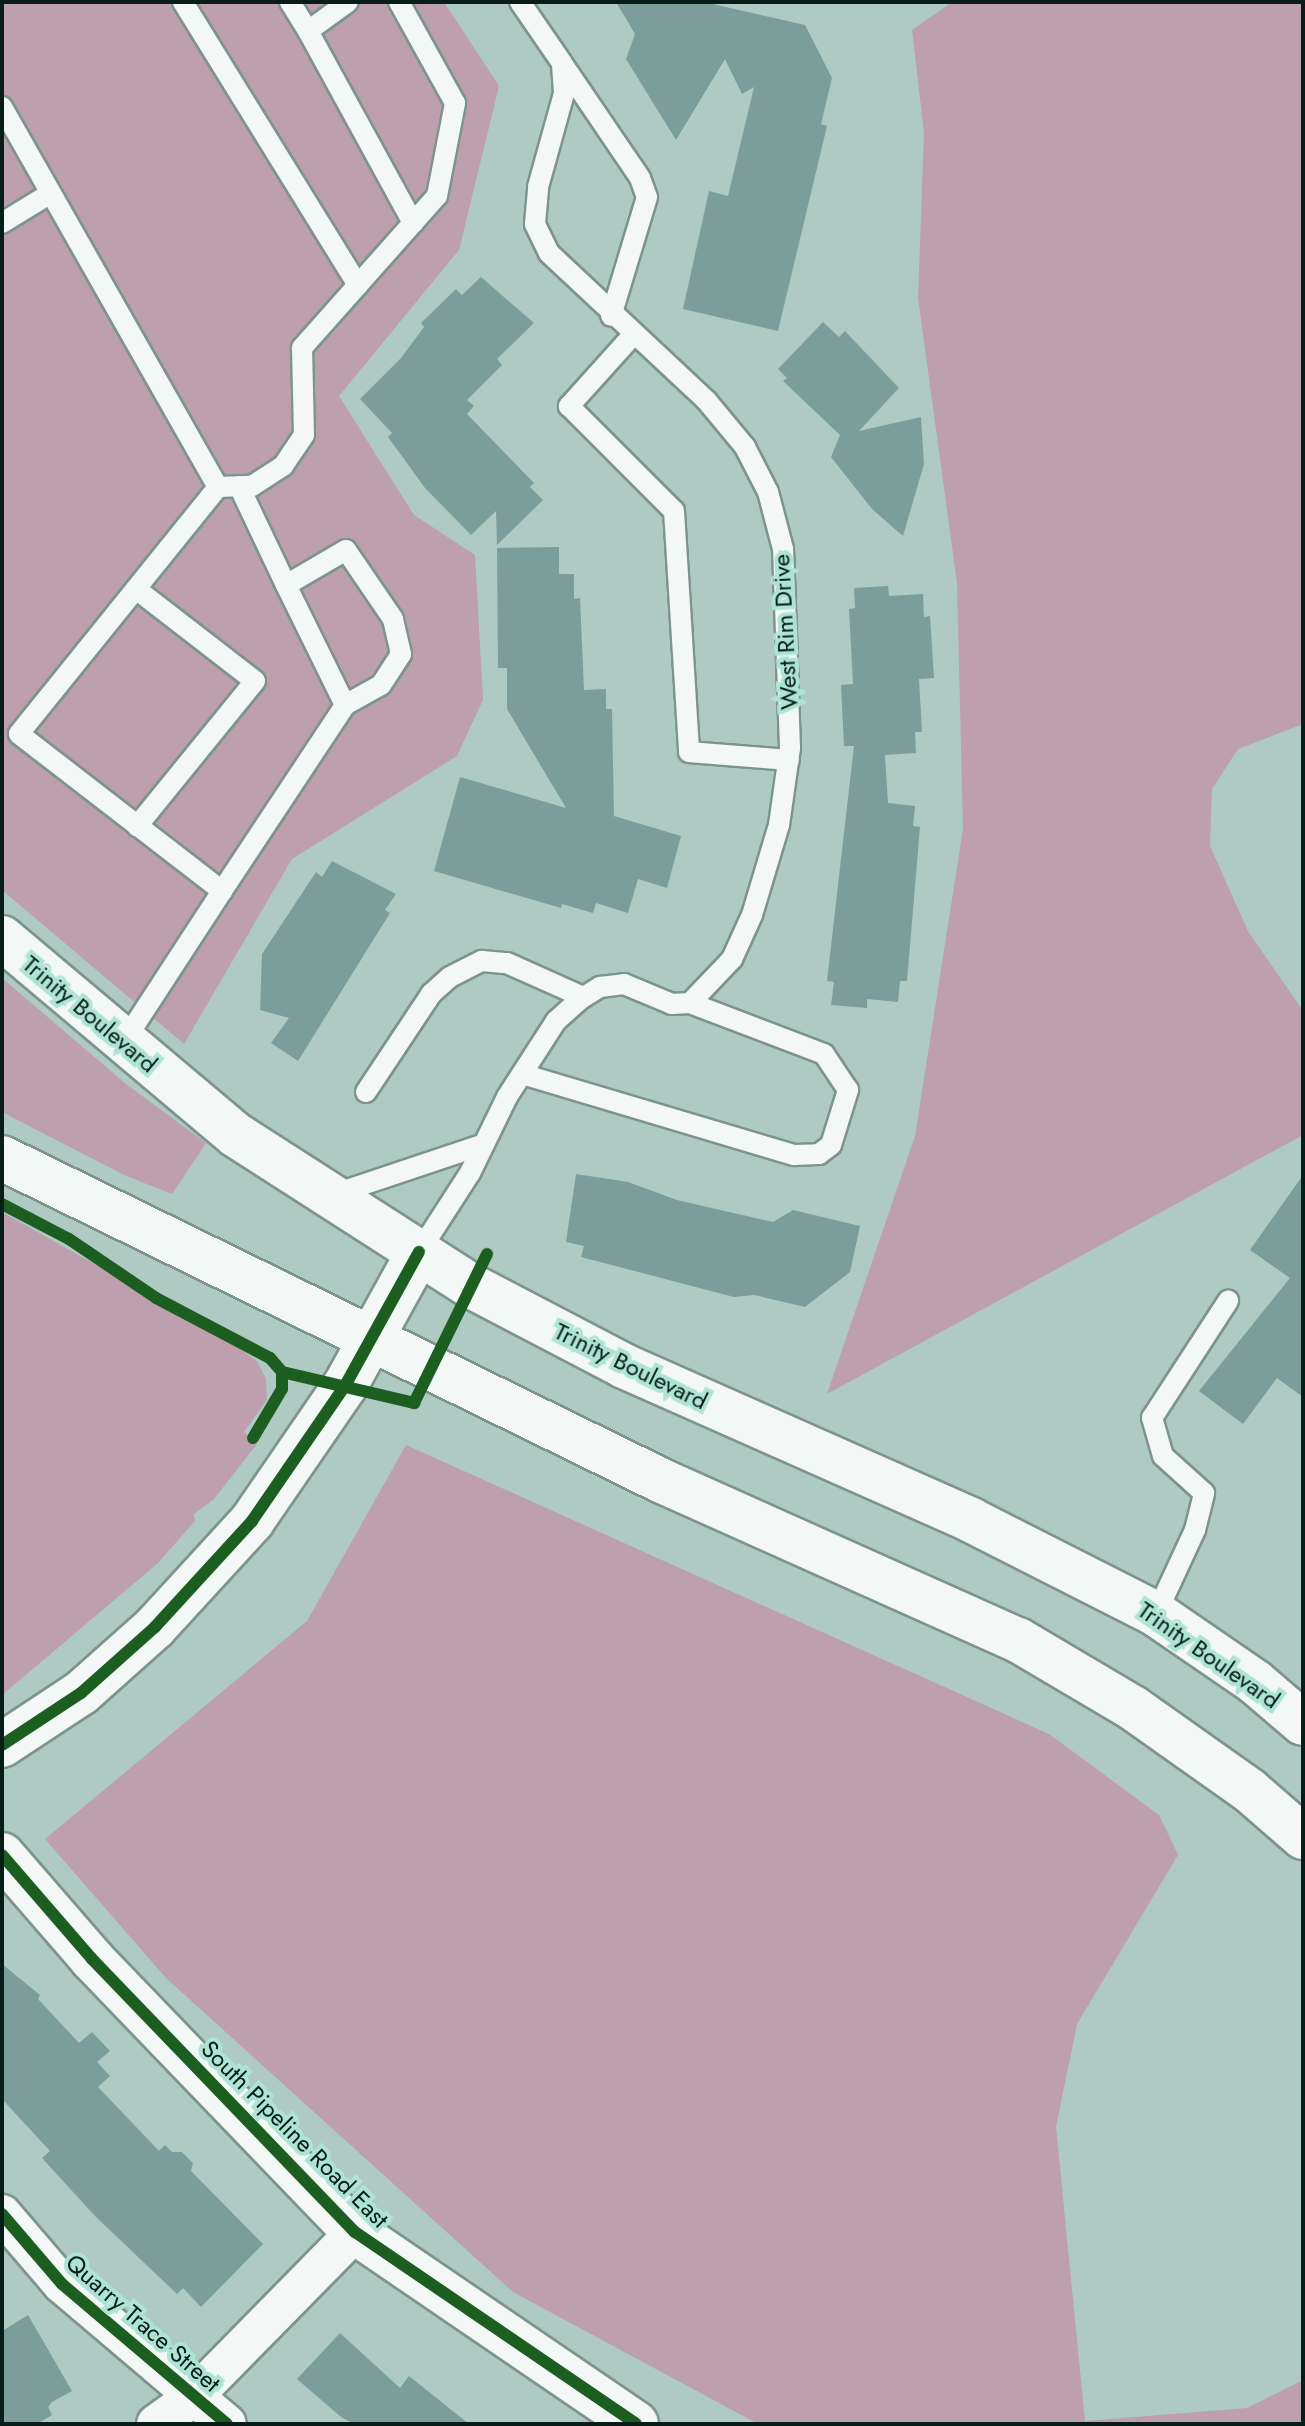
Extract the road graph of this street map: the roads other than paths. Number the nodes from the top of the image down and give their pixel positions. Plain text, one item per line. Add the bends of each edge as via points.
1 (183, 2) edge
2 (290, 2) edge
3 (348, 2) edge
4 (399, 2) edge
5 (520, 2) edge
6 (308, 31) junction
7 (562, 63) junction
8 (2, 107) edge
9 (51, 193) junction
10 (2, 223) edge
11 (413, 223) junction
12 (358, 285) junction
13 (611, 316) junction
14 (633, 335) junction
15 (228, 487) junction
16 (286, 585) junction
17 (136, 589) junction
18 (345, 705) junction
19 (789, 760) junction
20 (137, 826) junction
21 (222, 891) junction
22 (2, 938) edge
23 (583, 997) junction
24 (690, 1003) junction
25 (123, 1043) junction
26 (522, 1074) junction
27 (366, 1092) dead end
28 (484, 1144) junction
29 (2, 1158) edge
30 (330, 1195) junction
31 (419, 1252) junction
32 (1228, 1301) dead end
33 (372, 1341) junction
34 (1156, 1614) junction
35 (1303, 1723) edge
36 (2, 1745) edge
37 (1303, 1837) edge
38 (2, 1855) edge
39 (2, 2214) edge
40 (355, 2232) junction
41 (192, 2398) junction
42 (156, 2424) edge
43 (227, 2424) edge
44 (636, 2424) edge

1 - 12 lane
2 - 6 lane
3 - 6 lane
4 - 11 lane via 455,103 437,196
5 - 7 lane
6 - 11 lane
7 - 13 lane via 640,178 647,197
7 - 13 lane, West Rim Drive via 564,93 538,187 535,224 549,253
8 - 9 lane
9 - 10 lane
9 - 15 lane
11 - 12 lane
12 - 15 lane via 302,348 304,435 283,466 252,486
13 - 14 lane, West Rim Drive
14 - 19 lane, West Rim Drive via 707,401 745,447 768,492 783,549
14 - 19 lane via 569,406 674,511 689,752
15 - 16 lane
15 - 17 lane
16 - 18 lane
16 - 18 lane via 346,550 393,619 401,654 381,685
17 - 20 lane via 19,734
17 - 20 lane via 255,681
18 - 21 lane
19 - 24 lane, West Rim Drive via 779,825 752,915 732,959
20 - 21 lane
21 - 25 lane
22 - 25 main road, Trinity Boulevard
23 - 24 lane via 600,987 624,984 672,1004
23 - 26 lane via 556,1021
23 - 27 lane via 507,963 482,961 431,994
24 - 26 lane via 824,1054 848,1090 831,1145 819,1154 794,1155
25 - 30 main road, Trinity Boulevard via 236,1135
26 - 28 lane
28 - 30 lane
28 - 31 lane
29 - 33 main road
30 - 31 main road, Trinity Boulevard
31 - 33 main road
31 - 34 main road, Trinity Boulevard via 624,1366 971,1520
32 - 34 lane via 1152,1418 1163,1456 1204,1493 1195,1530
33 - 36 main road via 252,1521 155,1627 81,1693
33 - 37 main road via 662,1481 1018,1640 1133,1708 1249,1790
34 - 35 main road, Trinity Boulevard via 1255,1682
38 - 40 main road, South Pipeline Road East via 92,1959
39 - 41 street, Quarry Trace Street via 62,2284
40 - 41 street
40 - 44 main road, South Pipeline Road East
41 - 42 street
41 - 43 street, Quarry Trace Street

